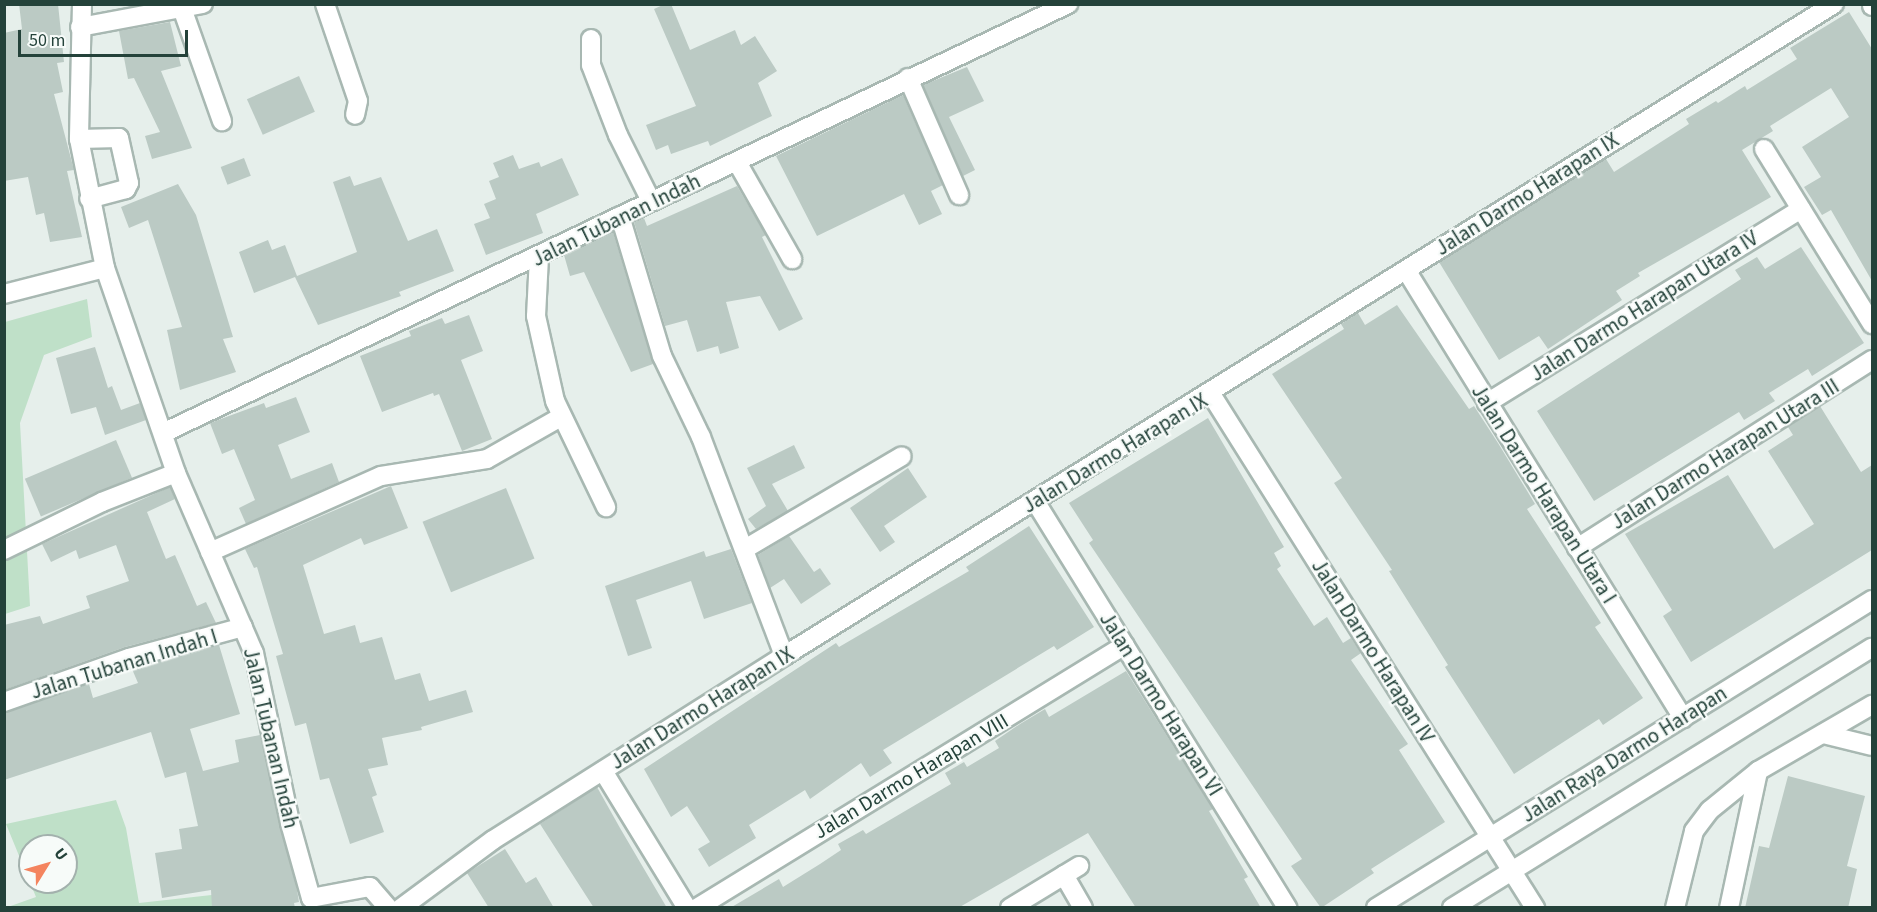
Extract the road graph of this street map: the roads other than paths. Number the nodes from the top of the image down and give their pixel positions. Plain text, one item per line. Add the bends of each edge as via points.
1 (82, 4) edge
2 (203, 4) edge
3 (325, 4) edge
4 (1068, 4) edge
5 (1834, 4) edge
6 (183, 11) junction
7 (80, 27) junction
8 (591, 39) dead end
9 (908, 78) junction
10 (355, 116) dead end
11 (222, 121) dead end
12 (79, 139) junction
13 (1764, 149) dead end
14 (737, 162) junction
15 (959, 195) dead end
16 (89, 199) junction
17 (651, 201) junction
18 (1801, 209) junction
19 (620, 216) junction
20 (539, 257) junction
21 (792, 259) dead end
22 (105, 268) junction
23 (1406, 270) junction
24 (4, 294) edge
25 (1872, 324) edge
26 (1872, 360) edge
27 (1211, 394) junction
28 (1487, 403) junction
29 (561, 417) junction
30 (163, 433) junction
31 (902, 456) dead end
32 (176, 472) junction
33 (1035, 501) junction
34 (606, 507) dead end
35 (1577, 548) junction
36 (745, 549) junction
37 (4, 550) edge
38 (210, 552) junction
39 (1872, 600) edge
40 (243, 627) junction
41 (1125, 645) junction
42 (1872, 648) edge
43 (784, 656) junction
44 (4, 702) edge
45 (1872, 705) edge
46 (1683, 718) junction
47 (1823, 734) junction
48 (1872, 746) edge
49 (603, 771) junction
50 (1758, 771) junction
51 (1490, 838) junction
52 (1512, 871) junction
53 (423, 902) edge
54 (388, 908) edge
55 (401, 908) edge
56 (687, 908) edge
57 (697, 908) edge
58 (1010, 908) edge
59 (1083, 908) edge
60 (1287, 908) edge
61 (1376, 908) edge
62 (1452, 908) edge
63 (1535, 908) edge
64 (1674, 908) edge
65 (1729, 908) edge

1 - 7 street, Jalan Tubanan Indah
2 - 6 street
3 - 10 street via 358,101
4 - 9 street, Jalan Tubanan Indah
5 - 23 street, Jalan Darmo Harapan IX
6 - 7 street
6 - 11 street
7 - 12 street, Jalan Tubanan Indah
8 - 17 street via 591,65 618,135
9 - 14 street, Jalan Tubanan Indah
9 - 15 street
12 - 16 street, Jalan Tubanan Indah
12 - 16 street via 119,138 129,183 126,189
13 - 18 street
14 - 17 street, Jalan Tubanan Indah
14 - 21 street
16 - 22 street, Jalan Tubanan Indah
17 - 19 street, Jalan Tubanan Indah
18 - 25 street
18 - 28 street, Jalan Darmo Harapan Utara IV
19 - 20 street, Jalan Tubanan Indah
19 - 36 street via 662,356
20 - 29 street via 537,316
20 - 30 street, Jalan Tubanan Indah
22 - 24 street
22 - 30 street, Jalan Tubanan Indah
23 - 27 street, Jalan Darmo Harapan IX
23 - 28 street, Jalan Darmo Harapan Utara I
26 - 35 street, Jalan Darmo Harapan Utara III
27 - 33 street, Jalan Darmo Harapan IX
27 - 51 street, Jalan Darmo Harapan IV
28 - 35 street, Jalan Darmo Harapan Utara I
29 - 34 street
29 - 38 street via 487,459 381,476
30 - 32 street, Jalan Tubanan Indah
31 - 36 street
32 - 37 street via 102,502
32 - 38 street, Jalan Tubanan Indah
33 - 41 street, Jalan Darmo Harapan VI
33 - 43 street, Jalan Darmo Harapan IX
35 - 46 street, Jalan Darmo Harapan Utara I
36 - 43 street
38 - 40 street, Jalan Tubanan Indah
39 - 46 street, Jalan Raya Darmo Harapan
40 - 44 street, Jalan Tubanan Indah I via 129,658
40 - 54 street, Jalan Tubanan Indah via 254,652 290,823 311,898 370,887
41 - 57 street, Jalan Darmo Harapan VIII
41 - 60 street, Jalan Darmo Harapan VI
42 - 52 street, Jalan Raya Darmo Harapan
43 - 49 street, Jalan Darmo Harapan IX
45 - 47 street
46 - 51 street, Jalan Raya Darmo Harapan
47 - 48 street
47 - 50 street
49 - 53 street, Jalan Darmo Harapan IX via 494,840
49 - 56 street
50 - 64 street via 1710,810 1694,831
50 - 65 street
51 - 52 street, Jalan Darmo Harapan IV
51 - 61 street, Jalan Raya Darmo Harapan
52 - 62 street, Jalan Raya Darmo Harapan
52 - 63 street, Jalan Darmo Harapan IV
53 - 55 street, Jalan Darmo Harapan IX
58 - 59 street via 1072,871

